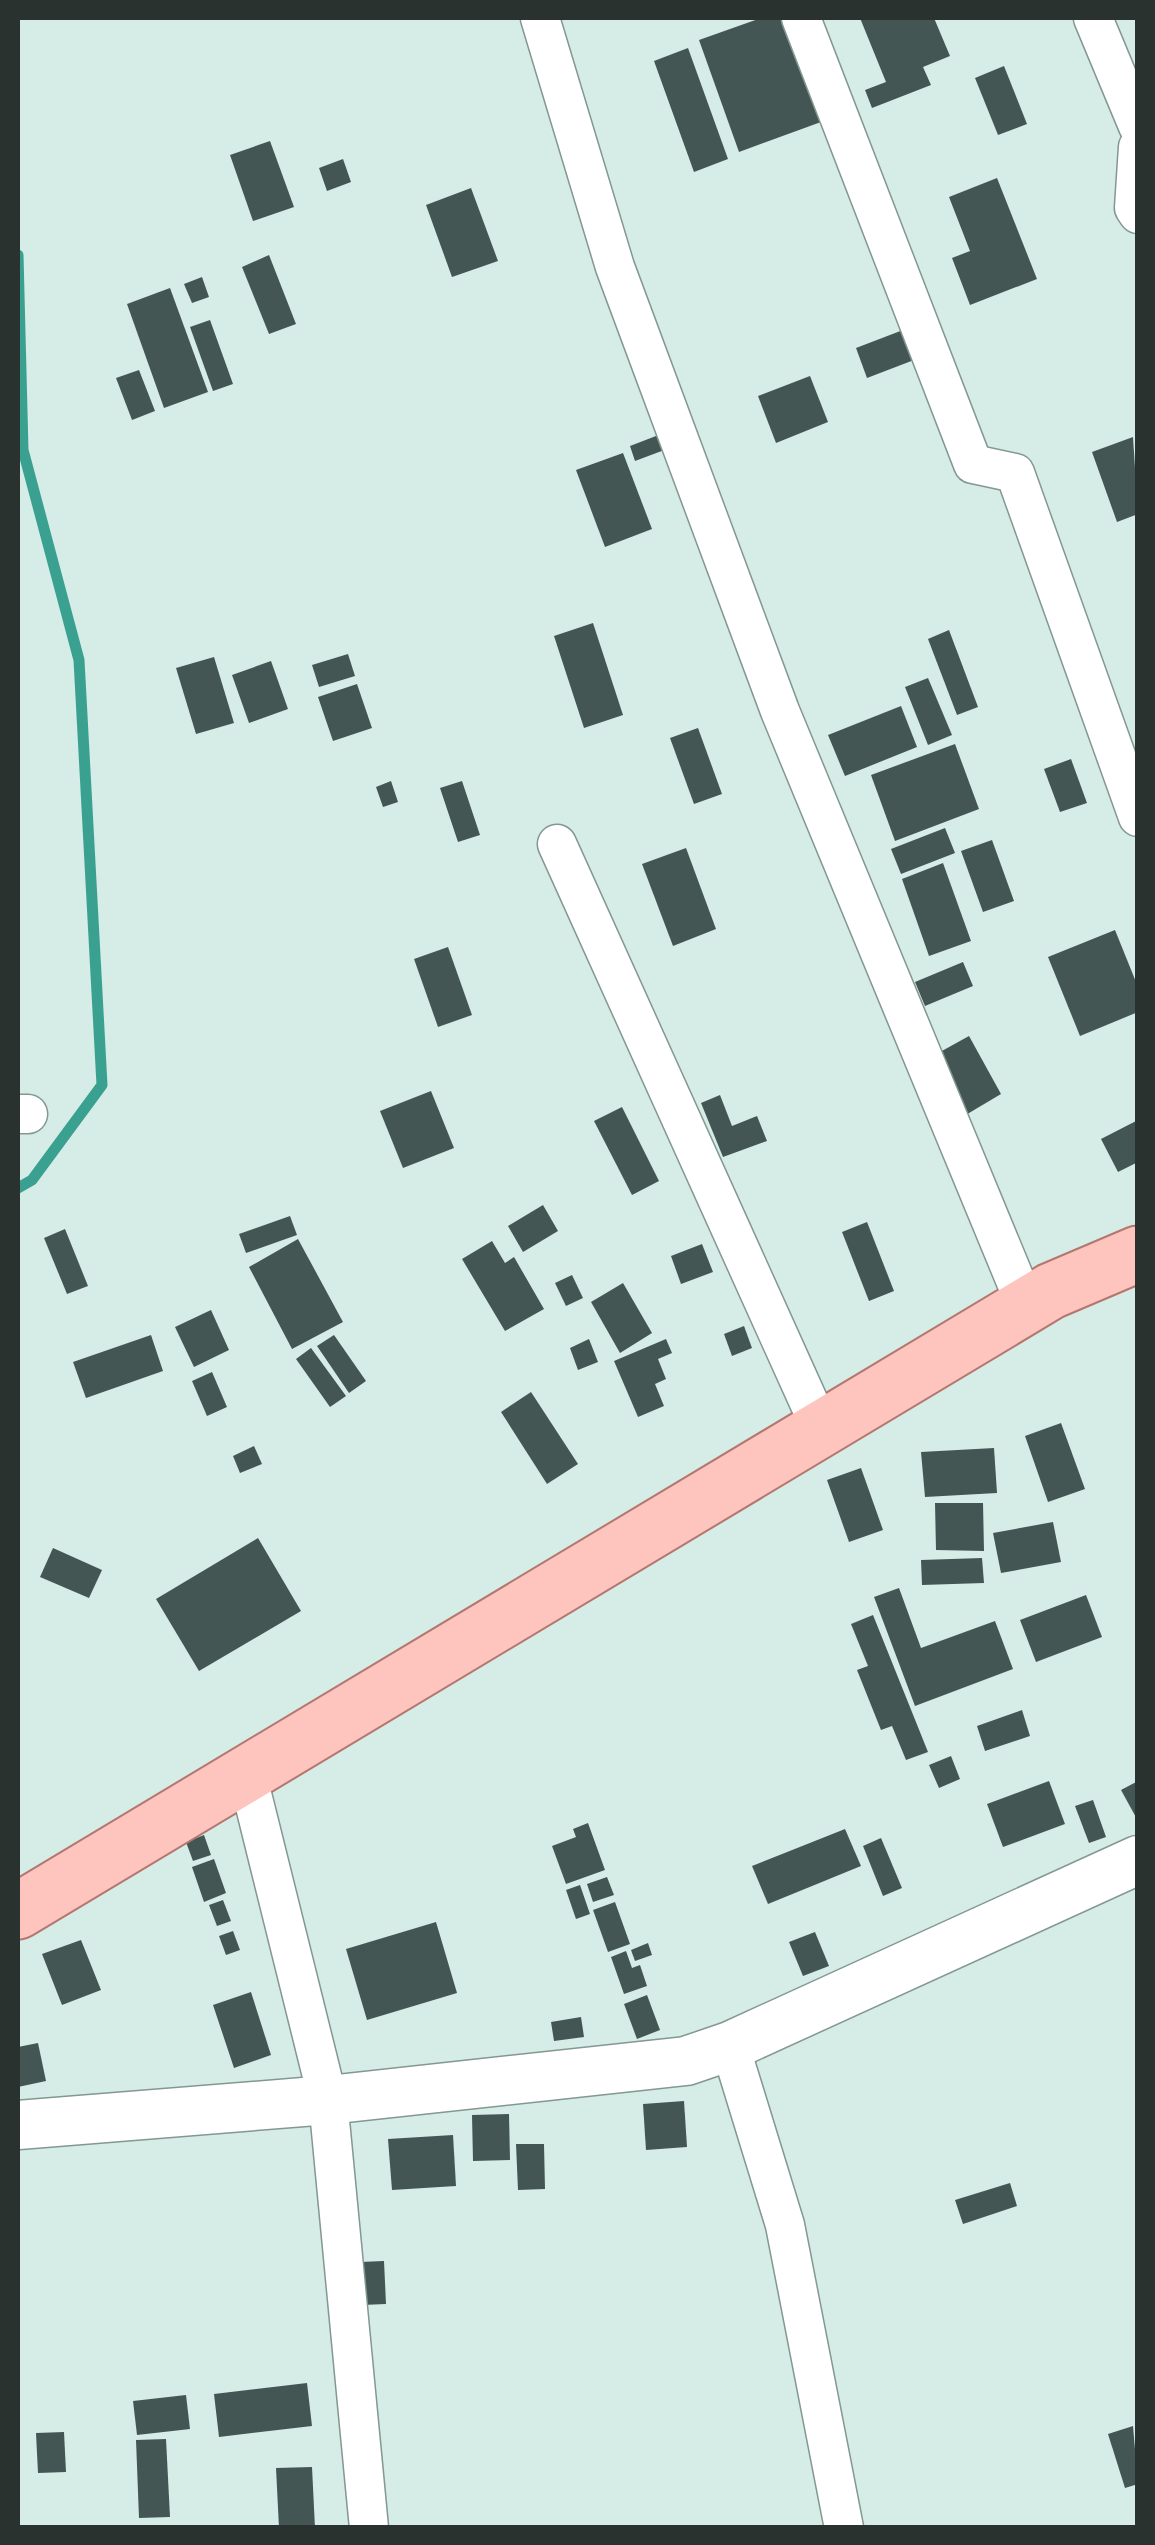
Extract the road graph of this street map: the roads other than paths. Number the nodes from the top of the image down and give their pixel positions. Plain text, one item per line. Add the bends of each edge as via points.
1 (540, 18) edge
2 (800, 18) edge
3 (1093, 18) edge
4 (1138, 126) edge
5 (1138, 146) edge
6 (1138, 214) edge
7 (1138, 818) edge
8 (557, 844) dead end
9 (1138, 1254) edge
10 (1026, 1306) junction
11 (822, 1429) junction
12 (247, 1774) junction
13 (1138, 1860) edge
14 (18, 1911) edge
15 (730, 2046) junction
16 (328, 2100) junction
17 (18, 2125) edge
18 (369, 2528) edge
19 (844, 2528) edge

1 - 10 street via 615,268 773,692
2 - 7 street via 972,464 1015,473
3 - 4 street
5 - 6 street
8 - 11 street
9 - 10 main road
10 - 11 main road
11 - 12 main road
12 - 14 main road
12 - 16 street
13 - 15 street
15 - 16 street via 686,2060
15 - 19 street via 785,2225
16 - 17 street
16 - 18 street

